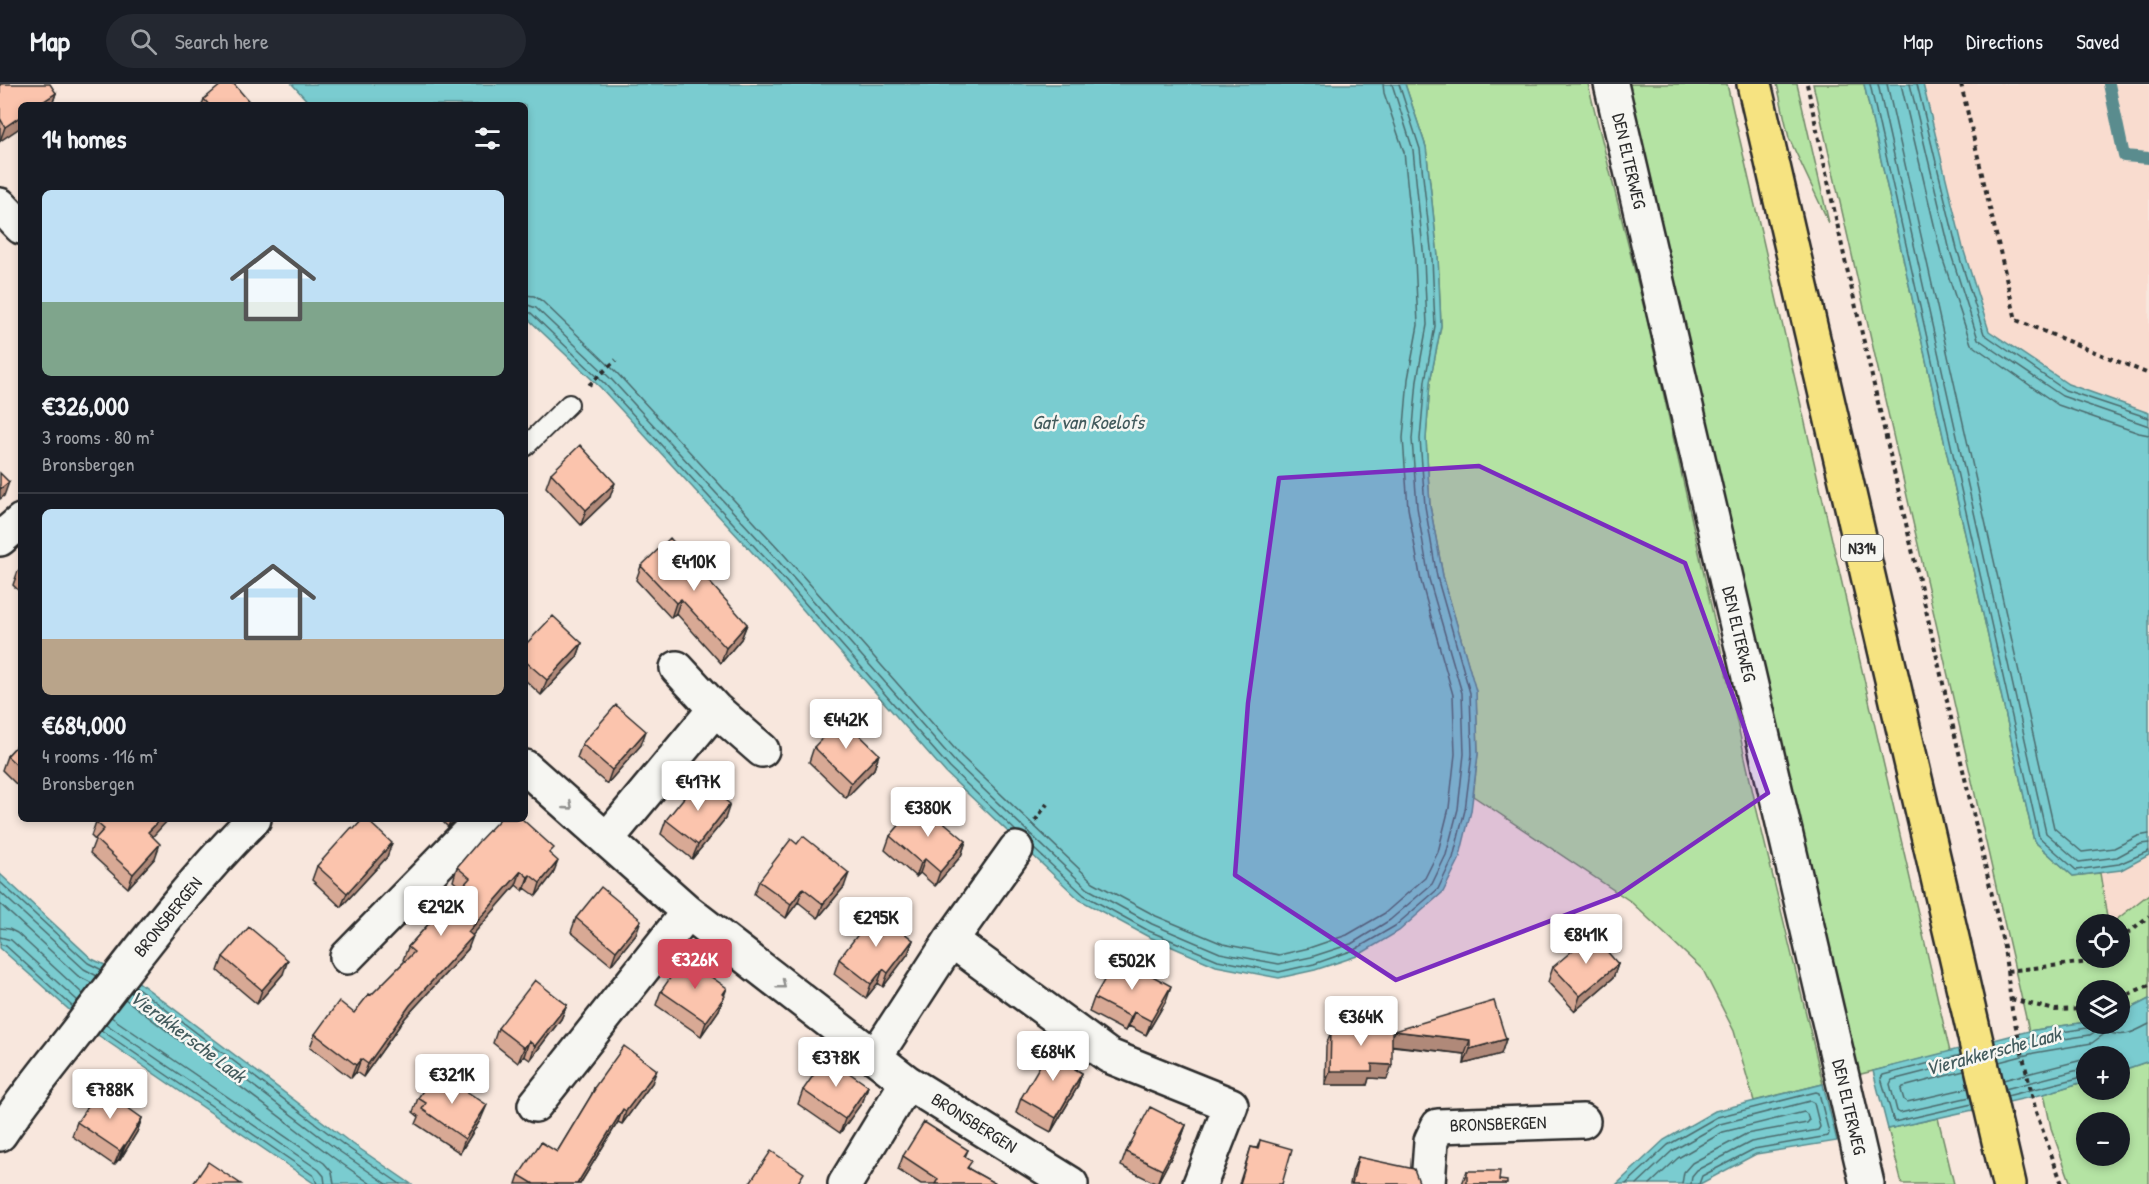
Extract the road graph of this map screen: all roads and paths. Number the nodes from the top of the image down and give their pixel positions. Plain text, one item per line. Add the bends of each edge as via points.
1 (1611, 84) edge
2 (1754, 84) edge
3 (1807, 84) edge
4 (1961, 84) edge
5 (0, 205) edge
6 (18, 224) edge
7 (616, 360) dead end
8 (2149, 374) edge
9 (569, 404) joint
10 (528, 444) edge
11 (18, 523) edge
12 (0, 539) edge
13 (677, 668) dead end
14 (716, 709) junction
15 (762, 750) dead end
16 (528, 773) edge
17 (251, 822) edge
18 (479, 822) edge
19 (608, 839) junction
20 (1016, 849) dead end
21 (688, 912) junction
22 (2149, 916) edge
23 (2130, 931) edge
24 (951, 940) junction
25 (347, 957) dead end
26 (2076, 963) edge
27 (2007, 971) junction
28 (2149, 985) edge
29 (2130, 994) edge
30 (2011, 999) junction
31 (2076, 1009) edge
32 (875, 1058) junction
33 (907, 1082) junction
34 (535, 1105) dead end
35 (1583, 1121) dead end
36 (0, 1134) edge
37 (845, 1184) edge
38 (1071, 1184) edge
39 (1200, 1184) edge
40 (1428, 1184) edge
41 (1867, 1184) edge
42 (2009, 1184) edge
43 (2062, 1184) edge

1 - 41 street, DEN ELTERWEG
2 - 42 main road, N314
3 - 27 path
4 - 8 path via 2016,320
5 - 6 street
7 - 9 path
9 - 10 lane
11 - 12 street
13 - 14 street
14 - 15 street
14 - 19 street
16 -> 19 street, BRONSBERGEN
17 - 36 street, BRONSBERGEN via 225,847 135,957
18 - 25 street
19 - 21 street, BRONSBERGEN
20 - 24 street
21 -> 32 street, BRONSBERGEN
21 - 34 street
22 - 23 path
24 - 32 street
24 - 39 street via 1109,1056 1231,1105
26 - 27 path
27 - 30 path
28 - 29 path
30 - 31 path via 2055,1010
30 - 43 path via 2036,1112
32 - 33 street, BRONSBERGEN
33 - 37 street
33 - 38 street, BRONSBERGEN
35 - 40 street, BRONSBERGEN via 1438,1126 1431,1141

